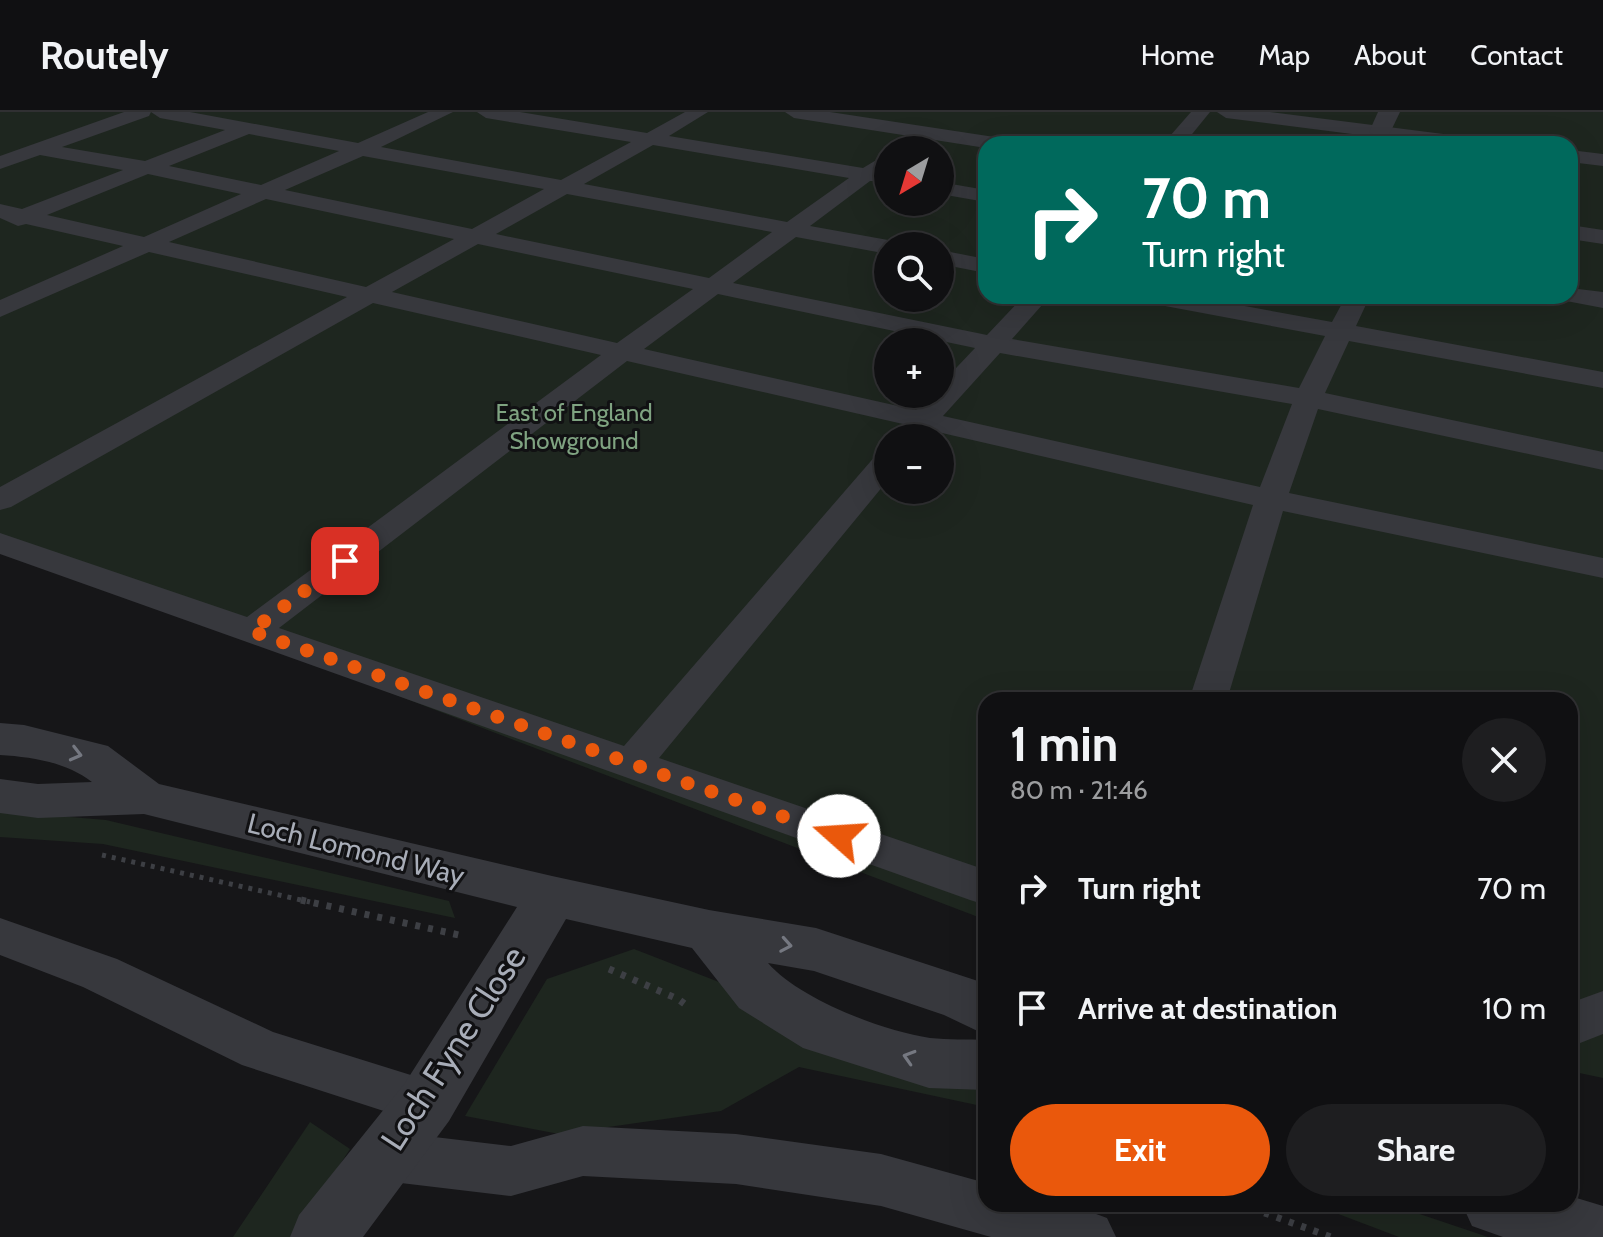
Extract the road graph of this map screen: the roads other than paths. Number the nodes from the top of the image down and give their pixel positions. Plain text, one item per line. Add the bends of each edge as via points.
1 (142, 112) edge
2 (160, 112) edge
3 (290, 112) edge
4 (444, 112) edge
5 (486, 112) edge
6 (699, 112) edge
7 (794, 112) edge
8 (1201, 112) edge
9 (1226, 112) edge
10 (944, 119) dead end
11 (1385, 122) edge
12 (247, 128) junction
13 (925, 132) junction
14 (920, 136) edge
15 (1180, 136) edge
16 (1420, 136) edge
17 (651, 138) junction
18 (978, 140) edge
19 (38, 149) junction
20 (358, 149) junction
21 (1578, 157) edge
22 (1603, 160) edge
23 (0, 163) edge
24 (147, 168) junction
25 (874, 170) edge
26 (874, 176) edge
27 (563, 187) junction
28 (954, 190) edge
29 (263, 191) junction
30 (978, 195) edge
31 (8, 218) edge
32 (791, 229) junction
33 (1578, 233) edge
34 (477, 235) junction
35 (1603, 237) edge
36 (144, 244) junction
37 (874, 244) edge
38 (954, 260) edge
39 (978, 264) edge
40 (714, 285) junction
41 (370, 295) junction
42 (1578, 296) edge
43 (1603, 300) edge
44 (1030, 304) edge
45 (1192, 304) edge
46 (1354, 304) edge
47 (0, 309) edge
48 (1341, 332) junction
49 (993, 344) junction
50 (622, 352) junction
51 (1603, 380) edge
52 (1308, 398) junction
53 (895, 424) edge
54 (919, 424) edge
55 (954, 437) edge
56 (1603, 461) edge
57 (874, 477) edge
58 (1271, 499) junction
59 (0, 500) edge
60 (0, 543) edge
61 (1603, 568) edge
62 (251, 631) junction
63 (1211, 692) edge
64 (0, 739) edge
65 (633, 763) junction
66 (0, 796) edge
67 (144, 797) junction
68 (978, 885) edge
69 (552, 896) junction
70 (709, 931) junction
71 (0, 936) edge
72 (978, 1007) edge
73 (1603, 1011) edge
74 (1578, 1022) edge
75 (978, 1065) edge
76 (427, 1102) junction
77 (384, 1156) junction
78 (978, 1207) edge
79 (997, 1212) edge
80 (1521, 1212) edge
81 (323, 1237) edge
82 (1087, 1237) edge
83 (1602, 1237) edge

1 - 19 lane
2 - 12 lane
3 - 12 lane
4 - 20 lane
5 - 17 lane
6 - 17 lane
7 - 13 lane
8 - 15 lane
9 - 11 lane
10 - 13 lane
11 - 16 lane
12 - 20 lane
12 - 24 lane
13 - 14 lane
13 - 18 lane
17 - 25 lane
17 - 27 lane
19 - 23 lane
19 - 24 lane
20 - 27 lane
20 - 29 lane
21 - 22 lane
24 - 29 lane
24 - 31 lane
26 - 32 lane
27 - 32 lane
27 - 34 lane
28 - 30 lane
29 - 34 lane
29 - 36 lane
31 - 36 lane
32 - 37 lane
32 - 40 lane
33 - 35 lane
34 - 40 lane
34 - 41 lane
36 - 41 lane
36 - 47 lane
38 - 39 lane
40 - 49 lane
40 - 50 lane
41 - 50 lane
41 - 59 lane
42 - 43 lane
44 - 49 lane
45 - 48 lane
46 - 48 lane
48 - 51 lane
48 - 52 lane
49 - 52 lane
49 - 54 lane
50 - 53 lane
50 - 62 lane
52 - 56 lane
52 - 58 lane
55 - 58 lane
57 - 65 lane
58 - 61 lane
58 - 63 lane
60 - 62 lane
62 - 65 lane
64 -> 67 street via 91,757
65 - 68 lane
66 - 67 street, Loch Lomond Way via 38,801
67 - 69 street, Loch Lomond Way
69 - 70 street, Loch Lomond Way
69 - 76 street, Loch Fyne Close
70 -> 72 street, Loch Lomond Way via 816,950
75 -> 70 street via 929,1063 824,1031 759,992
71 - 76 lane via 100,973 260,1050
73 - 74 lane
76 - 77 street, Loch Fyne Close
77 - 78 lane via 511,1171 583,1151 736,1159 881,1180
77 - 81 street, Loch Fyne Close
79 - 82 lane
80 - 83 street

